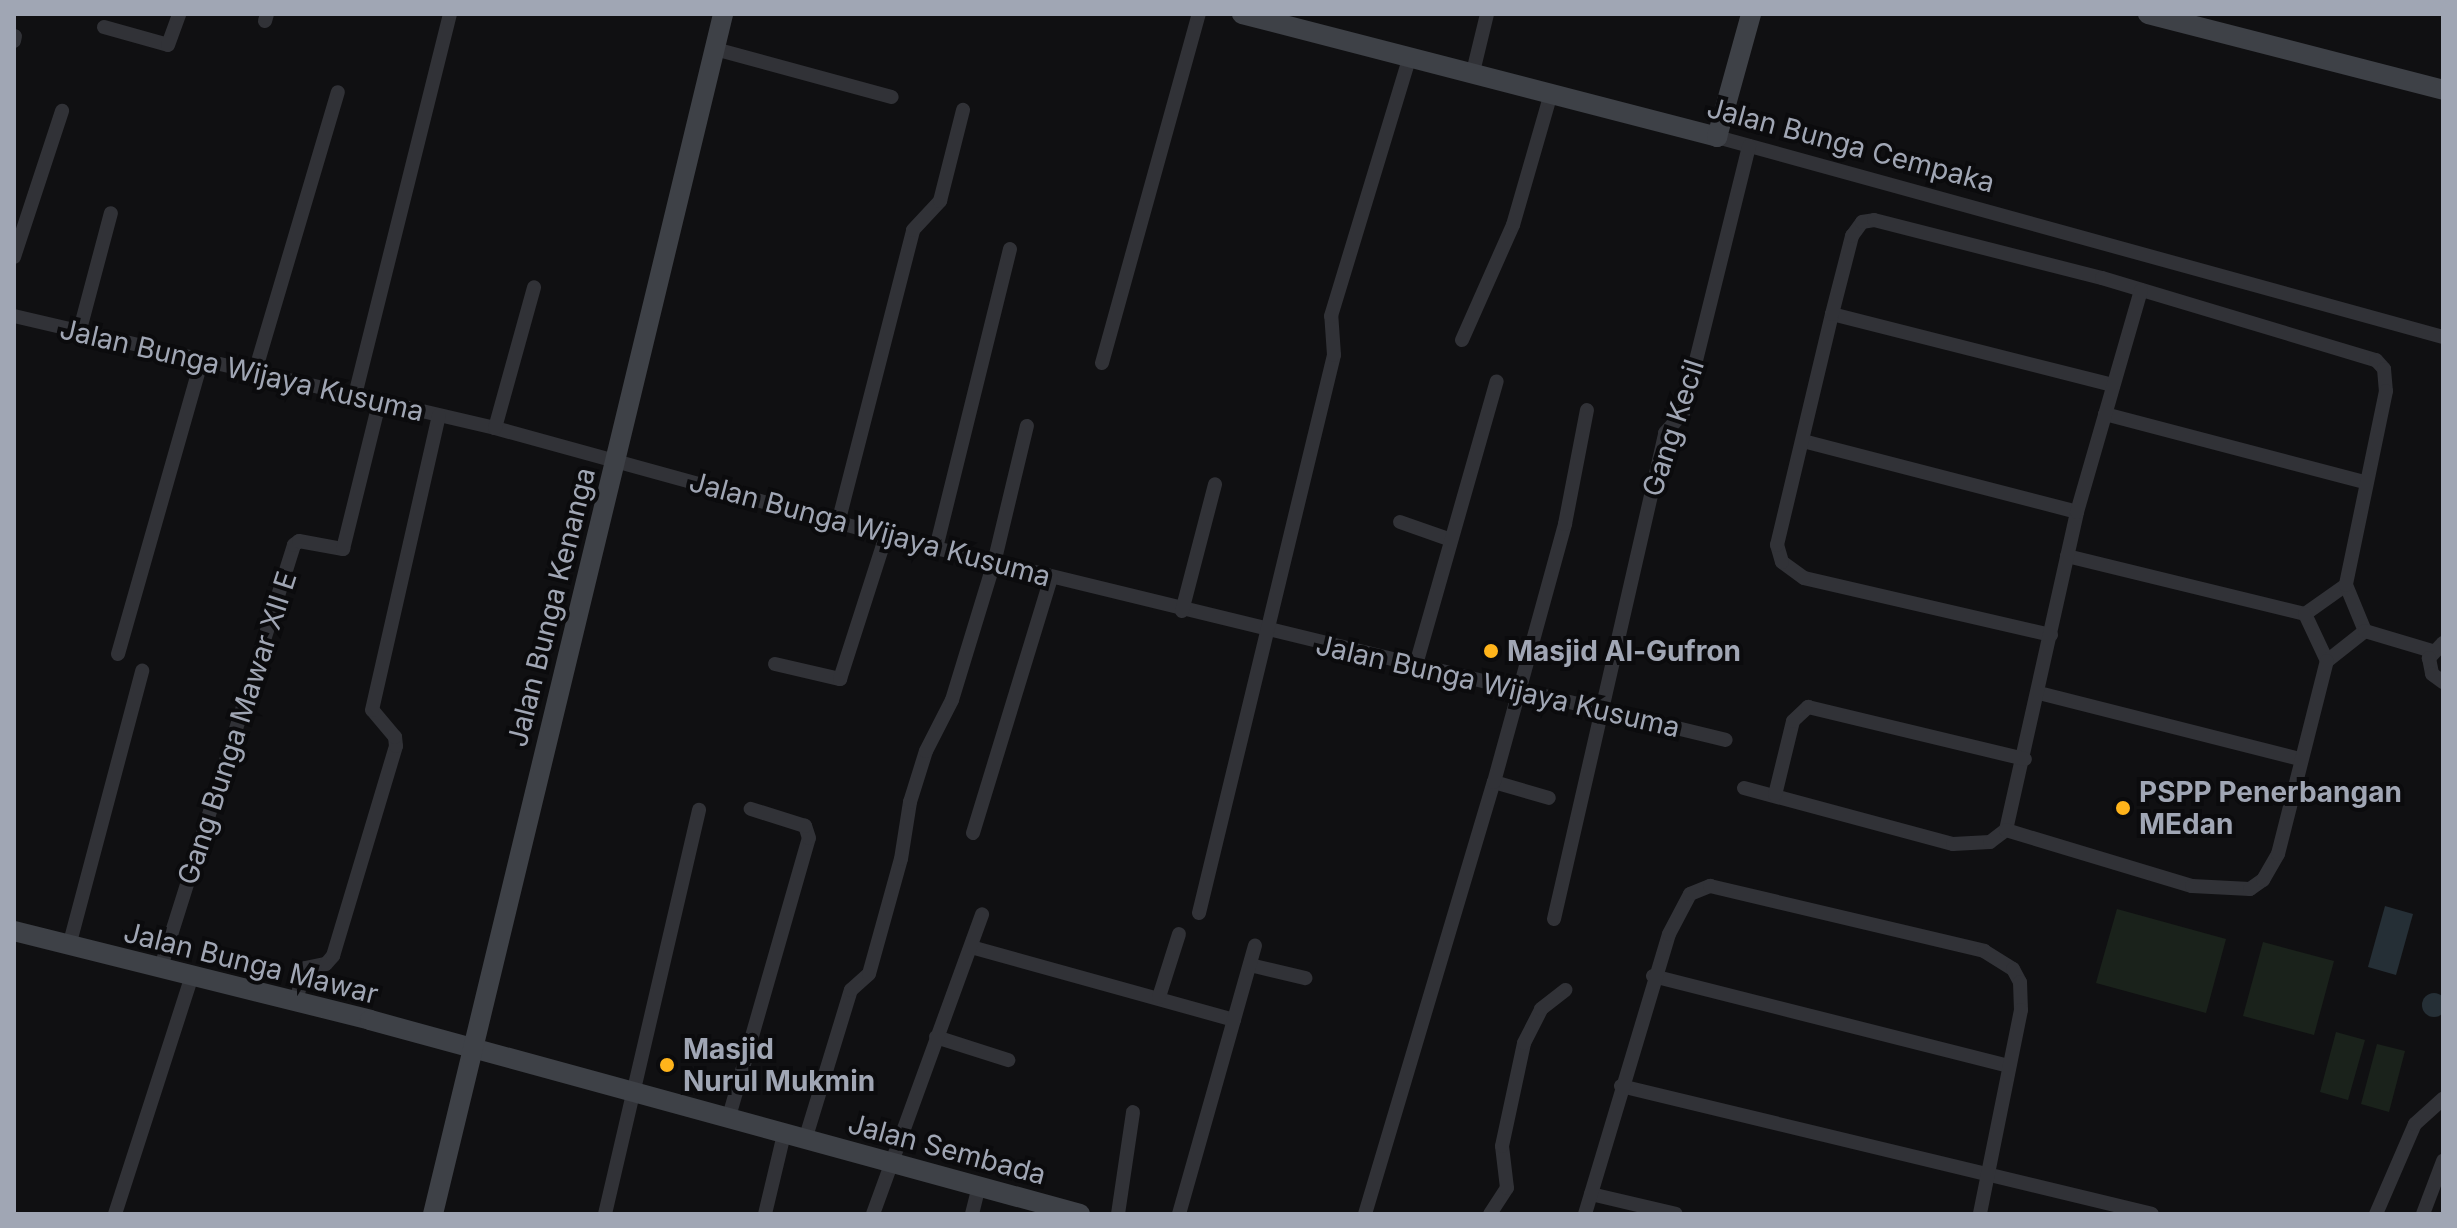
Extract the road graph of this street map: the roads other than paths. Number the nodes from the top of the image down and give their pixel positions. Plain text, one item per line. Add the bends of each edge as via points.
1 (179, 14) edge
2 (450, 14) edge
3 (723, 14) edge
4 (1199, 14) edge
5 (1242, 14) edge
6 (1487, 14) edge
7 (1751, 14) edge
8 (2148, 14) edge
9 (1292, 21) edge
10 (104, 27) dead end
11 (715, 49) junction
12 (1409, 60) junction
13 (1472, 76) junction
14 (2443, 90) edge
15 (338, 92) dead end
16 (892, 97) dead end
17 (1550, 97) junction
18 (963, 110) dead end
19 (62, 111) dead end
20 (1717, 137) junction
21 (1749, 146) junction
22 (111, 213) dead end
23 (1010, 249) dead end
24 (14, 257) edge
25 (534, 287) dead end
26 (2141, 290) junction
27 (1832, 314) junction
28 (14, 316) edge
29 (79, 333) junction
30 (2443, 337) edge
31 (1462, 340) dead end
32 (201, 362) junction
33 (1102, 363) dead end
34 (254, 375) junction
35 (1497, 381) dead end
36 (2113, 385) junction
37 (355, 395) junction
38 (380, 400) junction
39 (1587, 410) dead end
40 (2105, 414) junction
41 (439, 416) junction
42 (1027, 426) dead end
43 (495, 428) junction
44 (1803, 441) junction
45 (615, 462) junction
46 (2365, 482) junction
47 (1215, 484) dead end
48 (2077, 512) junction
49 (1400, 522) dead end
50 (838, 523) junction
51 (886, 536) junction
52 (1451, 540) junction
53 (936, 548) junction
54 (2067, 556) junction
55 (994, 563) junction
56 (1051, 578) junction
57 (2346, 585) junction
58 (1182, 611) junction
59 (2305, 614) junction
60 (1266, 630) junction
61 (2365, 631) junction
62 (2051, 635) junction
63 (2438, 647) edge
64 (118, 654) dead end
65 (2327, 661) junction
66 (775, 664) dead end
67 (1415, 668) junction
68 (142, 671) dead end
69 (2443, 682) edge
70 (1516, 690) junction
71 (2039, 693) junction
72 (1599, 711) junction
73 (1726, 740) dead end
74 (2025, 759) junction
75 (2300, 759) junction
76 (1494, 782) junction
77 (1744, 788) dead end
78 (1775, 795) junction
79 (1549, 798) dead end
80 (751, 809) dead end
81 (699, 810) dead end
82 (2006, 830) junction
83 (973, 833) dead end
84 (1199, 913) dead end
85 (982, 914) dead end
86 (1554, 919) dead end
87 (14, 931) edge
88 (1179, 934) dead end
89 (69, 946) junction
90 (1255, 946) dead end
91 (971, 947) junction
92 (1250, 965) junction
93 (160, 970) junction
94 (1653, 976) junction
95 (191, 978) junction
96 (1305, 978) dead end
97 (1565, 990) dead end
98 (1159, 997) junction
99 (296, 1001) junction
100 (1234, 1020) junction
101 (936, 1037) junction
102 (474, 1050) junction
103 (1008, 1060) dead end
104 (2008, 1066) junction
105 (1621, 1086) junction
106 (633, 1095) junction
107 (2442, 1100) edge
108 (1133, 1112) dead end
109 (728, 1120) junction
110 (784, 1134) junction
111 (805, 1140) junction
112 (889, 1161) junction
113 (2443, 1161) edge
114 (1989, 1176) junction
115 (979, 1185) junction
116 (1591, 1194) junction
117 (2380, 1213) edge
118 (115, 1214) edge
119 (433, 1214) edge
120 (605, 1214) edge
121 (765, 1214) edge
122 (873, 1214) edge
123 (972, 1214) edge
124 (1080, 1214) edge
125 (1118, 1214) edge
126 (1179, 1214) edge
127 (1365, 1214) edge
128 (1490, 1214) edge
129 (1585, 1214) edge
130 (1676, 1214) edge
131 (1980, 1214) edge
132 (2152, 1214) edge
133 (2423, 1214) edge

1 - 10 street via 168,45
2 - 37 street
3 - 11 street, Jalan Bunga Kenanga
4 - 33 street
5 - 9 street, Jalan Bunga Cempaka
6 - 13 street
7 - 20 street
8 - 14 street
9 - 12 street, Jalan Bunga Cempaka
11 - 16 street
11 - 45 street, Jalan Bunga Kenanga
12 - 13 street, Jalan Bunga Cempaka
12 - 60 street via 1331,316 1334,355
13 - 17 street, Jalan Bunga Cempaka
15 - 34 street
17 - 20 street, Jalan Bunga Cempaka
17 - 31 street via 1513,225
18 - 50 street via 940,201 913,230
19 - 24 street
20 - 21 street, Jalan Bunga Cempaka
21 - 30 street, Jalan Bunga Cempaka
21 - 72 street, Gang Kecil via 1683,413 1665,433
22 - 29 street
23 - 53 street
25 - 43 street
26 - 27 street via 1870,220 1852,236
26 - 36 street
26 - 46 street via 2376,360 2384,369 2386,391
27 - 36 street
27 - 44 street
28 - 29 street, Jalan Bunga Wijaya Kusuma
29 - 32 street, Jalan Bunga Wijaya Kusuma
32 - 34 street, Jalan Bunga Wijaya Kusuma
32 - 64 street
34 - 37 street, Jalan Bunga Wijaya Kusuma
35 - 52 street
36 - 40 street
37 - 38 street, Jalan Bunga Wijaya Kusuma
38 - 41 street, Jalan Bunga Wijaya Kusuma
38 - 93 street, Gang Bunga Mawar XII E via 343,549 294,543
39 - 70 street via 1565,524
40 - 46 street
40 - 48 street
41 - 43 street, Jalan Bunga Wijaya Kusuma
41 - 99 street via 372,710 396,746 333,956 326,964 305,968
42 - 55 street
43 - 45 street, Jalan Bunga Wijaya Kusuma
44 - 48 street
44 - 62 street via 1777,545 1787,569 1804,578
45 - 50 street, Jalan Bunga Wijaya Kusuma
45 - 102 street, Jalan Bunga Kenanga
46 - 57 street
47 - 58 street
48 - 54 street
49 - 52 street
50 - 51 street, Jalan Bunga Wijaya Kusuma
51 - 53 street, Jalan Bunga Wijaya Kusuma
51 - 66 street via 840,679
52 - 67 street
53 - 55 street, Jalan Bunga Wijaya Kusuma
54 - 59 street
54 - 62 street
55 - 56 street, Jalan Bunga Wijaya Kusuma
55 - 111 street via 952,700 926,751 869,974 851,990
56 - 58 street, Jalan Bunga Wijaya Kusuma
56 - 83 street
57 - 59 street
57 - 61 street
58 - 60 street, Jalan Bunga Wijaya Kusuma
59 - 65 street
60 - 67 street, Jalan Bunga Wijaya Kusuma
60 - 84 street
61 - 63 street
61 - 65 street
62 - 71 street
63 - 69 street via 2429,666
65 - 75 street
67 - 70 street, Jalan Bunga Wijaya Kusuma
68 - 89 street
70 - 72 street, Jalan Bunga Wijaya Kusuma
70 - 76 street
71 - 74 street
71 - 75 street
72 - 73 street, Jalan Bunga Wijaya Kusuma
72 - 86 street, Gang Kecil
74 - 78 street via 1808,707 1793,721
74 - 82 street
75 - 82 street via 2278,854 2263,880 2250,889 2192,886
76 - 79 street
76 - 127 street
77 - 78 street
78 - 82 street via 1953,844 1990,842
80 - 109 street via 805,826 809,838
81 - 106 street
85 - 91 street
87 - 89 street, Jalan Bunga Mawar
88 - 98 street
89 - 93 street, Jalan Bunga Mawar
90 - 92 street
91 - 98 street
91 - 101 street
92 - 96 street
92 - 100 street
93 - 95 street, Jalan Bunga Mawar
94 - 104 street
94 - 104 street via 1683,903 1710,886 1984,951 2001,958 2020,982 2021,1010
94 - 105 street
95 - 99 street, Jalan Bunga Mawar
95 - 118 street
97 - 128 street via 1541,1009 1524,1043 1502,1146 1507,1188
98 - 100 street
99 - 102 street, Jalan Bunga Mawar
100 - 126 street
101 - 103 street
101 - 112 street
102 - 106 street, Jalan Sembada
102 - 119 street, Jalan Bunga Kenanga
104 - 114 street
105 - 114 street
105 - 116 street
106 - 109 street, Jalan Sembada
106 - 120 street
107 - 117 street via 2415,1124
108 - 125 street
109 - 110 street, Jalan Sembada
110 - 111 street, Jalan Sembada
110 - 121 street
111 - 112 street, Jalan Sembada
112 - 115 street, Jalan Sembada
112 - 122 street
113 - 133 street
114 - 131 street
114 - 132 street
115 - 123 street
115 - 124 street, Jalan Sembada
116 - 129 street
116 - 130 street

